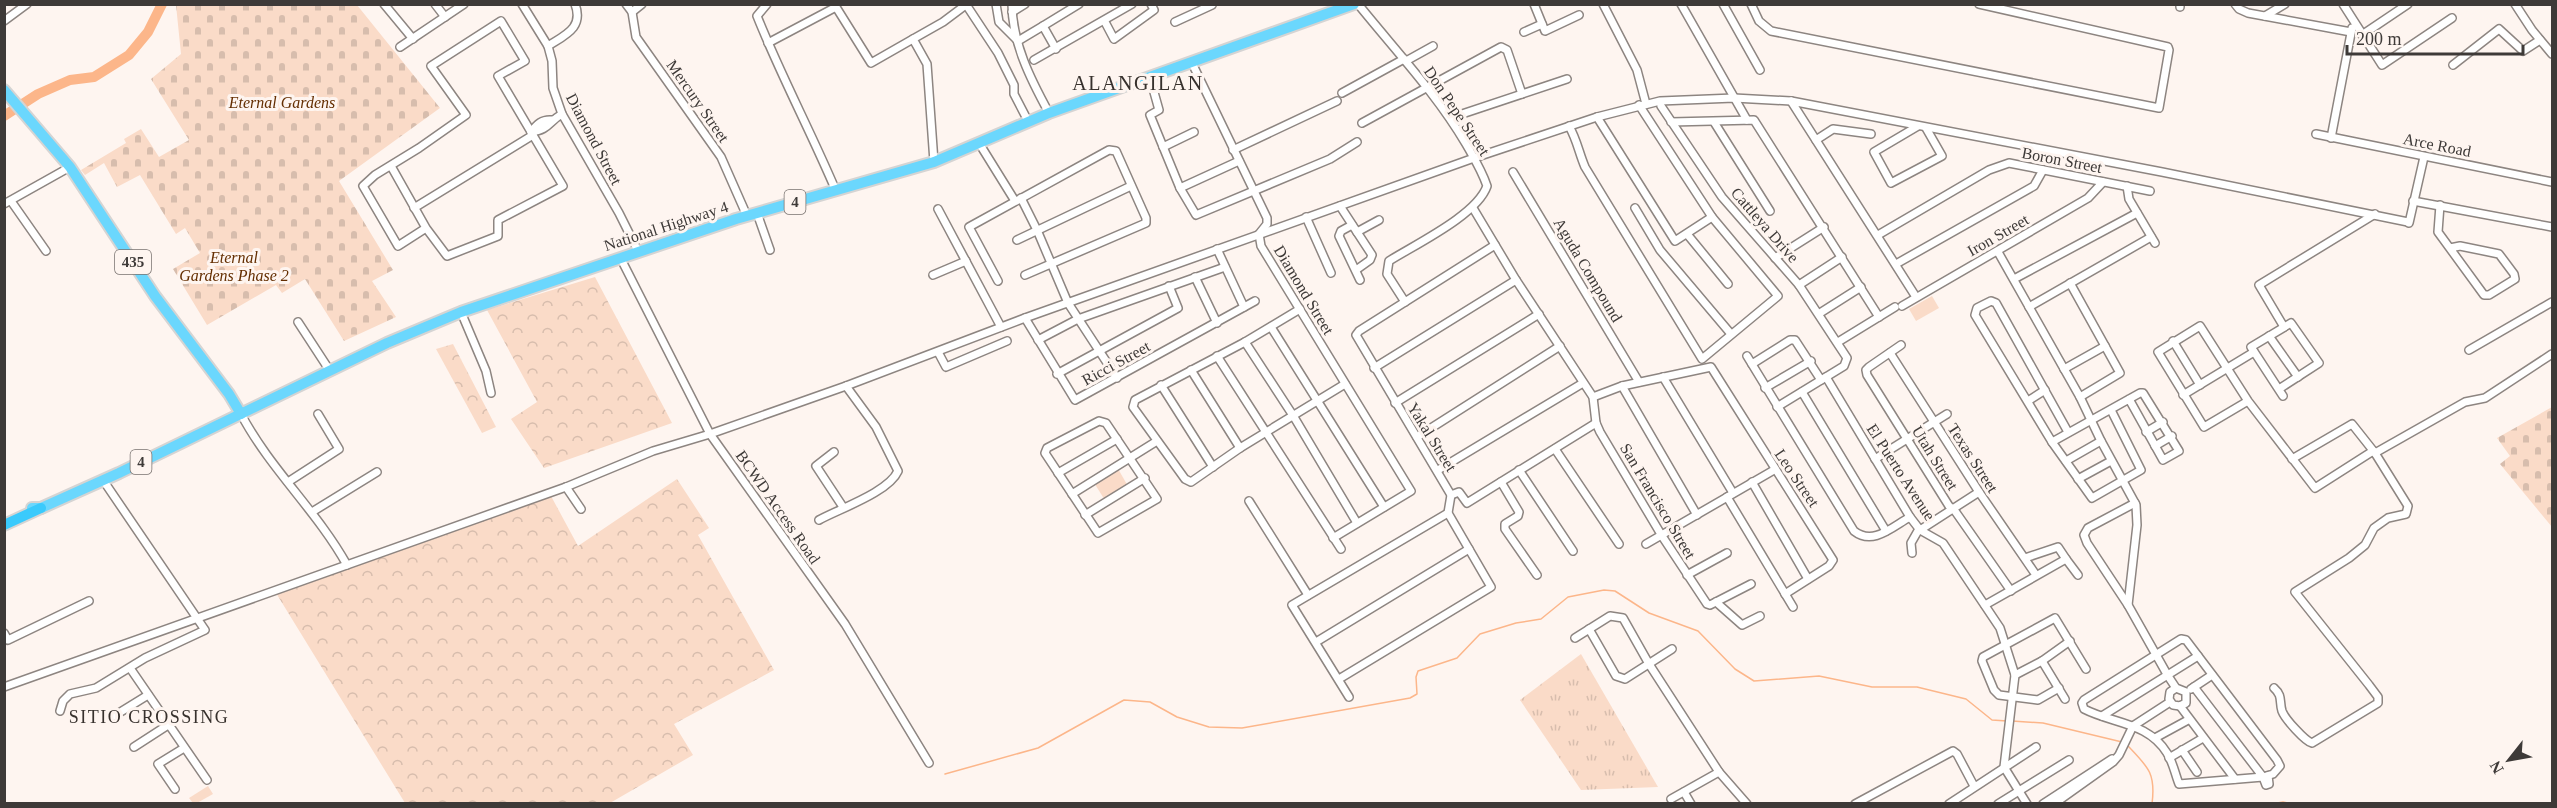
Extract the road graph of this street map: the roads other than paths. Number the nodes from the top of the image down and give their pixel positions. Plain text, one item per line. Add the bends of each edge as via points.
1 (27, 4) edge
2 (384, 4) edge
3 (435, 4) edge
4 (464, 4) edge
5 (522, 4) edge
6 (575, 4) edge
7 (626, 4) edge
8 (642, 4) edge
9 (767, 4) edge
10 (996, 4) edge
11 (1025, 4) edge
12 (1079, 4) edge
13 (1131, 4) edge
14 (1151, 4) edge
15 (1356, 4) edge
16 (1534, 4) edge
17 (1603, 4) edge
18 (1681, 4) edge
19 (1723, 4) edge
20 (1751, 4) edge
21 (1979, 4) edge
22 (2235, 4) edge
23 (2285, 4) edge
24 (2408, 4) edge
25 (2515, 4) edge
26 (967, 5) edge
27 (1212, 5) edge
28 (2345, 5) edge
29 (1202, 7) edge
30 (1342, 7) edge
31 (1012, 8) edge
32 (632, 12) junction
33 (1579, 15) dead end
34 (445, 16) junction
35 (2265, 16) junction
36 (2452, 18) dead end
37 (4, 21) edge
38 (1175, 21) dead end
39 (2354, 21) junction
40 (1104, 22) junction
41 (1542, 24) junction
42 (1042, 26) junction
43 (1524, 32) dead end
44 (2351, 32) junction
45 (2362, 35) junction
46 (413, 39) junction
47 (914, 39) junction
48 (2540, 40) junction
49 (1018, 41) junction
50 (768, 44) junction
51 (548, 46) junction
52 (1433, 46) dead end
53 (400, 47) dead end
54 (1056, 50) junction
55 (2553, 54) edge
56 (1034, 60) dead end
57 (1405, 60) junction
58 (1192, 63) junction
59 (2453, 65) dead end
60 (1760, 70) dead end
61 (1567, 79) dead end
62 (1151, 82) junction
63 (1428, 87) junction
64 (7, 93) edge
65 (1342, 93) dead end
66 (1522, 94) junction
67 (1734, 98) junction
68 (1337, 101) dead end
69 (1791, 102) junction
70 (1642, 105) junction
71 (1661, 106) dead end
72 (1049, 113) junction
73 (562, 114) junction
74 (1597, 117) junction
75 (1450, 118) junction
76 (1751, 120) junction
77 (1028, 121) junction
78 (1671, 122) junction
79 (1714, 122) junction
80 (1362, 123) dead end
81 (1569, 126) junction
82 (1918, 126) junction
83 (1926, 128) junction
84 (1194, 132) dead end
85 (532, 133) junction
86 (1871, 134) dead end
87 (2316, 135) dead end
88 (2331, 138) junction
89 (1815, 140) junction
90 (1358, 142) dead end
91 (979, 143) junction
92 (1163, 147) junction
93 (1233, 150) junction
94 (2424, 157) junction
95 (1474, 158) junction
96 (1239, 161) junction
97 (934, 162) junction
98 (391, 166) junction
99 (70, 167) junction
100 (2043, 170) junction
101 (1513, 172) dead end
102 (2103, 182) junction
103 (2553, 182) edge
104 (1131, 186) junction
105 (2127, 186) junction
106 (1180, 188) junction
107 (836, 191) junction
108 (1256, 191) junction
109 (2150, 191) dead end
110 (1018, 199) junction
111 (2413, 201) junction
112 (8, 202) edge
113 (2440, 205) junction
114 (1340, 206) junction
115 (414, 208) junction
116 (1473, 208) junction
117 (1635, 208) dead end
118 (938, 209) dead end
119 (1770, 211) dead end
120 (2137, 213) junction
121 (752, 214) junction
122 (2374, 214) junction
123 (1712, 217) junction
124 (1306, 218) junction
125 (1379, 220) dead end
126 (1352, 225) junction
127 (1824, 227) junction
128 (2553, 227) edge
129 (426, 228) junction
130 (1038, 230) junction
131 (1357, 232) junction
132 (1259, 234) junction
133 (1687, 234) junction
134 (1878, 235) junction
135 (1017, 240) dead end
136 (1495, 245) junction
137 (2450, 248) junction
138 (1217, 249) junction
139 (770, 250) dead end
140 (46, 251) dead end
141 (638, 251) junction
142 (1998, 252) junction
143 (620, 257) junction
144 (1842, 257) junction
145 (1775, 258) junction
146 (966, 261) junction
147 (1052, 264) junction
148 (1896, 264) junction
149 (1225, 267) junction
150 (1356, 270) junction
151 (1331, 273) dead end
152 (1025, 275) dead end
153 (933, 276) dead end
154 (1195, 277) junction
155 (2013, 279) junction
156 (998, 280) dead end
157 (1360, 280) dead end
158 (1516, 280) junction
159 (2070, 283) junction
160 (1728, 284) dead end
161 (1799, 285) junction
162 (1169, 286) junction
163 (1861, 287) junction
164 (1916, 297) junction
165 (1254, 301) dead end
166 (1405, 302) junction
167 (2553, 302) edge
168 (1068, 303) junction
169 (1244, 307) junction
170 (2029, 307) junction
171 (1300, 309) junction
172 (461, 312) junction
173 (1820, 313) junction
174 (1539, 314) junction
175 (1879, 316) junction
176 (1025, 318) junction
177 (1078, 319) junction
178 (298, 322) dead end
179 (1217, 323) junction
180 (1001, 327) junction
181 (1272, 327) junction
182 (2284, 327) junction
183 (1731, 334) junction
184 (2269, 336) junction
185 (1038, 340) junction
186 (1007, 341) dead end
187 (2173, 341) junction
188 (1245, 342) junction
189 (1838, 342) junction
190 (1900, 345) dead end
191 (1560, 346) junction
192 (2105, 346) junction
193 (2469, 350) dead end
194 (1099, 351) junction
195 (938, 352) junction
196 (2254, 352) junction
197 (1890, 353) junction
198 (2553, 354) edge
199 (1217, 356) junction
200 (1747, 356) dead end
201 (1811, 361) junction
202 (1752, 364) junction
203 (1374, 368) junction
204 (2227, 368) junction
205 (2064, 369) junction
206 (1191, 370) junction
207 (330, 371) junction
208 (1057, 374) junction
209 (1663, 377) junction
210 (2298, 377) junction
211 (1117, 378) junction
212 (1823, 378) junction
213 (1583, 382) junction
214 (1640, 382) junction
215 (1345, 384) junction
216 (1161, 385) junction
217 (2200, 385) junction
218 (1622, 386) junction
219 (846, 387) junction
220 (1765, 388) junction
221 (2279, 389) junction
222 (2046, 390) junction
223 (1802, 392) junction
224 (491, 393) dead end
225 (2183, 395) junction
226 (2283, 396) dead end
227 (1593, 397) junction
228 (2080, 397) junction
229 (2128, 399) junction
230 (2248, 400) junction
231 (1318, 401) junction
232 (2028, 401) junction
233 (1395, 403) junction
234 (1777, 407) junction
235 (2110, 410) junction
236 (241, 414) junction
237 (318, 414) dead end
238 (1947, 414) dead end
239 (1294, 417) junction
240 (2092, 420) junction
241 (1934, 422) junction
242 (2163, 422) junction
243 (1596, 423) junction
244 (2068, 432) junction
245 (2146, 432) junction
246 (1266, 433) junction
247 (710, 434) junction
248 (2172, 436) junction
249 (1417, 437) junction
250 (1117, 439) junction
251 (1907, 439) junction
252 (1157, 441) junction
253 (2101, 441) junction
254 (2052, 442) junction
255 (2155, 446) junction
256 (1240, 448) junction
257 (1555, 449) junction
258 (834, 452) dead end
259 (2374, 452) junction
260 (1131, 459) junction
261 (1875, 459) junction
262 (2292, 459) junction
263 (2111, 461) junction
264 (2066, 462) junction
265 (1213, 467) junction
266 (1438, 470) junction
267 (1519, 470) junction
268 (1774, 470) junction
269 (377, 472) dead end
270 (1058, 473) junction
271 (1145, 478) junction
272 (2078, 479) junction
273 (103, 480) junction
274 (288, 482) junction
275 (1501, 482) junction
276 (1752, 482) junction
277 (2124, 482) junction
278 (566, 488) junction
279 (1979, 492) junction
280 (1072, 494) junction
281 (1451, 495) junction
282 (1730, 495) junction
283 (1249, 501) dead end
284 (2135, 503) junction
285 (843, 507) junction
286 (1384, 507) junction
287 (581, 509) dead end
288 (1952, 509) junction
289 (39, 511) junction
290 (312, 512) junction
291 (1448, 513) junction
292 (1085, 515) junction
293 (1697, 515) junction
294 (1910, 517) junction
295 (819, 520) dead end
296 (4, 522) edge
297 (1357, 523) junction
298 (4, 529) edge
299 (1920, 529) junction
300 (1886, 531) junction
301 (1662, 536) junction
302 (1333, 538) junction
303 (1620, 544) dead end
304 (1646, 544) dead end
305 (1341, 549) dead end
306 (1469, 549) junction
307 (1573, 551) dead end
308 (1726, 553) dead end
309 (1912, 553) dead end
310 (2025, 558) junction
311 (2066, 559) junction
312 (347, 565) junction
313 (1537, 574) dead end
314 (1687, 575) junction
315 (2036, 575) junction
316 (2078, 575) dead end
317 (1808, 579) junction
318 (1751, 584) dead end
319 (2011, 591) junction
320 (1785, 594) junction
321 (1308, 595) junction
322 (89, 601) dead end
323 (1716, 602) junction
324 (1984, 605) junction
325 (2128, 605) junction
326 (1793, 607) dead end
327 (1760, 616) dead end
328 (199, 617) junction
329 (1589, 629) junction
330 (4, 633) edge
331 (1575, 638) dead end
332 (2070, 641) junction
333 (1316, 642) junction
334 (2006, 645) junction
335 (1672, 649) dead end
336 (2155, 655) junction
337 (2198, 656) junction
338 (2042, 661) junction
339 (1649, 664) junction
340 (130, 668) junction
341 (2086, 669) dead end
342 (2015, 675) junction
343 (2212, 675) junction
344 (2168, 676) junction
345 (1339, 679) junction
346 (4, 687) edge
347 (2194, 687) junction
348 (2059, 688) junction
349 (2176, 688) junction
350 (2274, 688) dead end
351 (2186, 692) junction
352 (148, 695) junction
353 (1349, 697) dead end
354 (2013, 698) junction
355 (2065, 699) dead end
356 (2170, 702) junction
357 (2180, 706) junction
358 (60, 711) dead end
359 (114, 716) dead end
360 (2102, 716) junction
361 (2188, 720) junction
362 (168, 725) junction
363 (2133, 726) junction
364 (2155, 738) junction
365 (2203, 738) junction
366 (134, 747) dead end
367 (2036, 747) dead end
368 (184, 748) junction
369 (2182, 750) junction
370 (2119, 755) junction
371 (2169, 758) junction
372 (2069, 760) dead end
373 (929, 763) dead end
374 (2004, 767) junction
375 (1719, 772) junction
376 (2197, 772) dead end
377 (2265, 777) junction
378 (2235, 779) junction
379 (207, 780) dead end
380 (1974, 786) junction
381 (175, 789) dead end
382 (2017, 791) junction
383 (1684, 792) junction
384 (1671, 799) dead end
385 (1690, 804) edge
386 (1747, 804) edge
387 (1855, 804) edge
388 (1949, 804) edge
389 (1998, 804) edge
390 (2027, 804) edge
391 (2043, 804) edge
392 (2054, 804) edge

1 - 37 street
2 - 46 street
3 - 34 street
4 - 34 street
5 - 51 street, Diamond Street
6 - 51 street via 578,23
7 - 32 street, Mercury Street
8 - 32 street
9 - 50 street via 758,16
10 - 49 street via 999,22
11 - 31 street
12 - 42 street
13 - 40 street
14 - 40 street via 1154,10 1114,39
15 - 30 main road, National Highway 4 / 4
15 - 57 street, Don Pepe Street
16 - 41 street
17 - 70 street via 1637,70
18 - 67 street
19 - 60 street
20 - 21 street via 1759,21 1771,31 2159,108 2168,47
22 - 35 street via 2243,12
23 - 35 street
24 - 45 street
25 - 48 street
26 - 47 street
26 - 77 street via 998,53
27 - 29 street
28 - 39 street
29 - 38 street
30 - 58 main road, National Highway 4 / 4
31 - 49 street
32 - 121 street, Mercury Street via 636,37 721,157
33 - 41 street via 1545,31
34 - 46 street
35 - 44 street
36 - 45 street via 2382,65
39 - 44 street
39 - 45 street
40 - 54 street
41 - 43 street
42 - 49 street
42 - 54 street
44 - 88 street
46 - 53 street
47 - 50 street via 872,63 836,7
47 - 97 street via 927,63
48 - 55 street
48 - 59 street via 2523,51 2499,29
49 - 72 street via 1029,76
50 - 107 street
51 - 73 street, Diamond Street via 553,88
52 - 57 street
54 - 56 street
57 - 63 street, Don Pepe Street
57 - 65 street
58 - 62 main road, National Highway 4 / 4
58 - 93 street, Diamond Street
61 - 66 street
62 - 72 main road, National Highway 4 / 4
62 - 92 street via 1159,110 1150,115
63 - 66 street via 1501,47 1507,50
63 - 75 street, Don Pepe Street
63 - 80 street
64 - 99 main road, 435
66 - 75 street
67 - 69 street
67 - 70 street
67 - 76 street
68 - 93 street
69 - 82 street
69 - 89 street
70 - 74 street
70 - 123 street
71 - 78 street, Cattleya Drive
72 - 77 main road, National Highway 4 / 4
73 - 85 street via 537,123
73 - 141 street, Diamond Street
74 - 81 street
74 - 133 street via 1675,241
75 - 95 street, Don Pepe Street
76 - 79 street
76 - 127 street
77 - 91 main road, National Highway 4 / 4
78 - 79 street
78 - 145 street, Cattleya Drive via 1722,197
79 - 119 street
81 - 95 street
81 - 183 street via 1585,167 1701,359
82 - 83 street
82 - 83 street via 1874,152 1892,183 1942,156
83 - 122 street
84 - 92 street
85 - 98 street via 498,76 525,61 501,21 432,65 466,115
85 - 115 street
85 - 129 street via 563,186 498,220 498,236 447,256
86 - 89 street via 1833,129
87 - 88 street, Arce Road
88 - 94 street, Arce Road
89 - 134 street
90 - 108 street via 1330,159
91 - 97 main road, National Highway 4 / 4
91 - 110 street
92 - 106 street
93 - 96 street, Diamond Street
94 - 103 street, Arce Road
94 - 111 street
95 - 114 street
95 - 116 street, Don Pepe Street via 1487,186
96 - 106 street
96 - 108 street, Diamond Street
97 - 107 main road, National Highway 4 / 4
98 - 115 street
98 - 129 street via 363,186 398,246
99 - 112 street
99 - 236 main road, 435 via 155,296
100 - 102 street, Boron Street
100 - 134 street, Boron Street via 2017,164 1995,167
100 - 148 street via 2034,186
101 - 214 street, Aguda Compound
102 - 105 street, Boron Street
102 - 142 street, Iron Street via 2088,198
104 - 110 street via 1113,149
104 - 130 street
104 - 147 street via 1146,223
105 - 109 street, Boron Street
105 - 120 street via 2127,196
106 - 108 street via 1196,215
107 - 121 main road, National Highway 4 / 4
108 - 132 street, Diamond Street via 1267,218
110 - 130 street
110 - 156 street via 969,227
111 - 113 street
111 - 122 street via 2409,224
112 - 140 street
113 - 128 street
113 - 137 street via 2437,229
114 - 124 street
114 - 126 street
115 - 129 street
116 - 136 street
116 - 166 street via 1389,261 1387,274
117 - 183 street via 1660,250
118 - 146 street
120 - 155 street
120 - 159 street via 2153,240
121 - 139 street, Mercury Street
121 - 141 main road, National Highway 4 / 4
122 - 182 street via 2259,285
123 - 133 street
123 - 183 street via 1778,296
124 - 132 street
124 - 151 street
125 - 131 street
126 - 131 street
126 - 150 street via 1339,236
127 - 144 street
127 - 145 street
130 - 135 street
130 - 147 street
131 - 150 street via 1372,258
132 - 138 street
132 - 171 street, Diamond Street via 1261,246
133 - 160 street
134 - 148 street
136 - 158 street
136 - 166 street
137 - 137 street via 2485,296 2515,279 2499,254 2460,246
138 - 149 street
138 - 168 street
141 - 143 main road, National Highway 4 / 4
142 - 155 street
142 - 164 street, Iron Street
143 - 172 main road, National Highway 4 / 4
143 - 247 street, BCWD Access Road
144 - 161 street
144 - 163 street
145 - 161 street, Cattleya Drive
146 - 153 street
146 - 180 street
147 - 152 street
147 - 168 street
148 - 164 street
149 - 154 street
149 - 169 street
150 - 157 street
154 - 162 street
154 - 179 street
155 - 170 street
158 - 174 street
158 - 203 street
159 - 170 street
159 - 192 street
161 - 173 street, Cattleya Drive
162 - 177 street
162 - 194 street via 1178,308
163 - 173 street
163 - 175 street
164 - 175 street, Iron Street
165 - 169 street, Ricci Street
166 - 203 street, Yakal Street via 1356,335
167 - 193 street
168 - 176 street
168 - 177 street
169 - 179 street, Ricci Street
170 - 205 street
171 - 181 street
171 - 215 street, Diamond Street
172 - 207 main road, National Highway 4 / 4
172 - 224 street
173 - 189 street, Cattleya Drive
174 - 191 street
174 - 233 street
175 - 189 street, Iron Street
176 - 180 street
176 - 185 street, Ricci Street
177 - 185 street
177 - 194 street
178 - 207 street
179 - 211 street, Ricci Street
180 - 195 street
181 - 188 street
181 - 231 street
182 - 184 street
182 - 210 street via 2291,323 2319,363
184 - 196 street via 2251,347
184 - 210 street
185 - 208 street, Ricci Street
186 - 195 street via 946,367
187 - 204 street via 2200,326
187 - 217 street
187 - 225 street via 2158,355
188 - 199 street
188 - 239 street
189 - 212 street, Cattleya Drive via 1847,362
190 - 197 street, Utah Street
191 - 213 street
191 - 249 street
192 - 205 street
192 - 228 street via 2120,373
194 - 208 street
194 - 211 street
195 - 219 street
196 - 204 street
196 - 221 street
197 - 241 street, Texas Street
197 - 251 street, Utah Street via 1866,370
198 - 259 street via 2486,398 2465,402
199 - 206 street
199 - 246 street
200 - 202 street
201 - 202 street, El Puerto Avenue via 1795,340 1790,340
201 - 212 street, El Puerto Avenue
201 - 220 street
202 - 220 street
203 - 233 street, Yakal Street
204 - 217 street
204 - 230 street
205 - 228 street
206 - 216 street
206 - 256 street
207 - 236 main road, National Highway 4 / 4
208 - 211 street, Ricci Street via 1075,400
209 - 214 street
209 - 268 street, Leo Street via 1711,367
209 - 282 street
210 - 221 street
212 - 223 street
212 - 261 street, El Puerto Avenue
213 - 227 street
213 - 266 street
214 - 218 street
215 - 231 street
215 - 286 street, Diamond Street via 1411,491
216 - 252 street via 1133,403
216 - 265 street
217 - 225 street
218 - 227 street
218 - 293 street
219 - 247 street
219 - 285 street via 876,427 898,471 891,482
220 - 234 street
221 - 226 street
222 - 232 street
222 - 232 street via 1996,303 1991,301 1977,308 1975,315
222 - 244 street
223 - 234 street
223 - 300 street
225 - 230 street via 2204,427
227 - 243 street, San Francisco Street
228 - 240 street
229 - 235 street
229 - 242 street via 2143,393
229 - 245 street
230 - 262 street
231 - 239 street
231 - 286 street
232 - 254 street
233 - 249 street, Yakal Street
234 - 300 street via 1854,531 1864,538 1874,538
235 - 240 street
235 - 277 street via 2141,467 2139,473
236 - 273 main road, National Highway 4 / 4
236 - 274 street via 255,440
237 - 274 street via 339,449
238 - 241 street
239 - 246 street
239 - 297 street
240 - 244 street
240 - 253 street
241 - 251 street
241 - 279 street, Texas Street
242 - 245 street
242 - 248 street
243 - 257 street
243 - 301 street, San Francisco Street
244 - 254 street
245 - 255 street
246 - 256 street
246 - 302 street
247 - 278 street via 653,451
247 - 373 street, BCWD Access Road via 845,624
248 - 255 street
248 - 255 street via 2179,452 2166,460
249 - 266 street, Yakal Street
250 - 260 street
250 - 270 street
250 - 270 street via 1103,421 1045,450
251 - 261 street
251 - 288 street, Utah Street
252 - 260 street
252 - 265 street via 1188,481
253 - 263 street
253 - 264 street
254 - 264 street
256 - 265 street
257 - 267 street
257 - 303 street
258 - 285 street via 816,466
259 - 262 street via 2352,424
259 - 262 street via 2316,488
259 - 350 street via 2408,506 2406,514 2388,518 2374,528 2365,544 2349,558 2295,592 2378,697 2378,703 2312,743 2284,714
260 - 271 street
260 - 280 street
261 - 294 street, El Puerto Avenue
263 - 272 street
263 - 277 street
264 - 272 street
266 - 281 street, Yakal Street
267 - 275 street
267 - 307 street
268 - 276 street
268 - 317 street, Leo Street via 1833,560
269 - 290 street
270 - 280 street
271 - 292 street
271 - 292 street via 1157,498 1098,533
272 - 277 street via 2092,498
273 - 289 main road, National Highway 4 / 4
273 - 328 street
274 - 290 street
275 - 281 street via 1467,503 1459,492
275 - 313 street via 1519,512 1504,526
276 - 282 street
276 - 317 street
277 - 284 street
278 - 287 street
278 - 312 street
279 - 288 street
279 - 310 street, Texas Street
280 - 292 street
281 - 291 street, Yakal Street
282 - 293 street
282 - 320 street
283 - 321 street
284 - 325 street via 2137,525
284 - 325 street via 2088,528 2084,536
285 - 295 street
286 - 297 street
288 - 299 street
288 - 319 street, Utah Street
289 - 296 highway
289 - 298 main road, National Highway 4 / 4
290 - 312 street
291 - 306 street
291 - 321 street
293 - 301 street
294 - 299 street, El Puerto Avenue
294 - 300 street
297 - 302 street
299 - 309 street via 1911,543
299 - 324 street, El Puerto Avenue via 1942,543
301 - 304 street
301 - 314 street, San Francisco Street
302 - 305 street
306 - 333 street
306 - 345 street via 1491,587
308 - 314 street
310 - 311 street via 2058,547
310 - 315 street, Texas Street
311 - 315 street
311 - 316 street
312 - 328 street
314 - 323 street, San Francisco Street via 1707,604
315 - 319 street
317 - 320 street, Leo Street
318 - 323 street
319 - 324 street
320 - 326 street
321 - 333 street via 1292,604
322 - 330 street via 8,640
323 - 327 street via 1742,625
324 - 334 street, El Puerto Avenue
325 - 336 street
328 - 340 street via 205,630
328 - 346 street
329 - 331 street
329 - 339 street via 1610,616 1623,618
329 - 339 street via 1616,676 1625,679
332 - 334 street via 2055,618
332 - 338 street
332 - 341 street
333 - 345 street
334 - 342 street, El Puerto Avenue
334 - 354 street via 1985,654 1982,661 1996,693
335 - 339 street
336 - 337 street via 2181,639
336 - 344 street
336 - 360 street via 2084,700 2084,710
337 - 343 street
337 - 344 street
338 - 342 street
338 - 348 street
339 - 375 street
340 - 352 street
340 - 358 street via 89,691 70,694
342 - 354 street, El Puerto Avenue
343 - 347 street
343 - 377 street via 2279,763 2278,770
344 - 349 street
344 - 360 street
345 - 353 street
347 - 351 street
347 - 377 street
348 - 354 street via 2041,699
348 - 355 street
349 - 351 street
349 - 356 street via 2169,695
351 - 357 street via 2186,702
352 - 359 street
352 - 362 street
354 - 374 street, El Puerto Avenue
356 - 357 street
356 - 363 street
357 - 361 street
360 - 363 street
361 - 364 street
361 - 365 street
362 - 366 street
362 - 368 street
363 - 364 street
363 - 370 street
364 - 371 street
365 - 369 street
365 - 378 street
367 - 374 street
368 - 379 street
368 - 381 street via 158,764
369 - 371 street
369 - 376 street
370 - 391 street
370 - 392 street
371 - 378 street via 2179,784
372 - 382 street
374 - 380 street
374 - 382 street
375 - 383 street
375 - 386 street
377 - 378 street
380 - 387 street via 1958,754 1953,752
380 - 388 street
382 - 389 street
382 - 390 street
383 - 384 street
383 - 385 street

